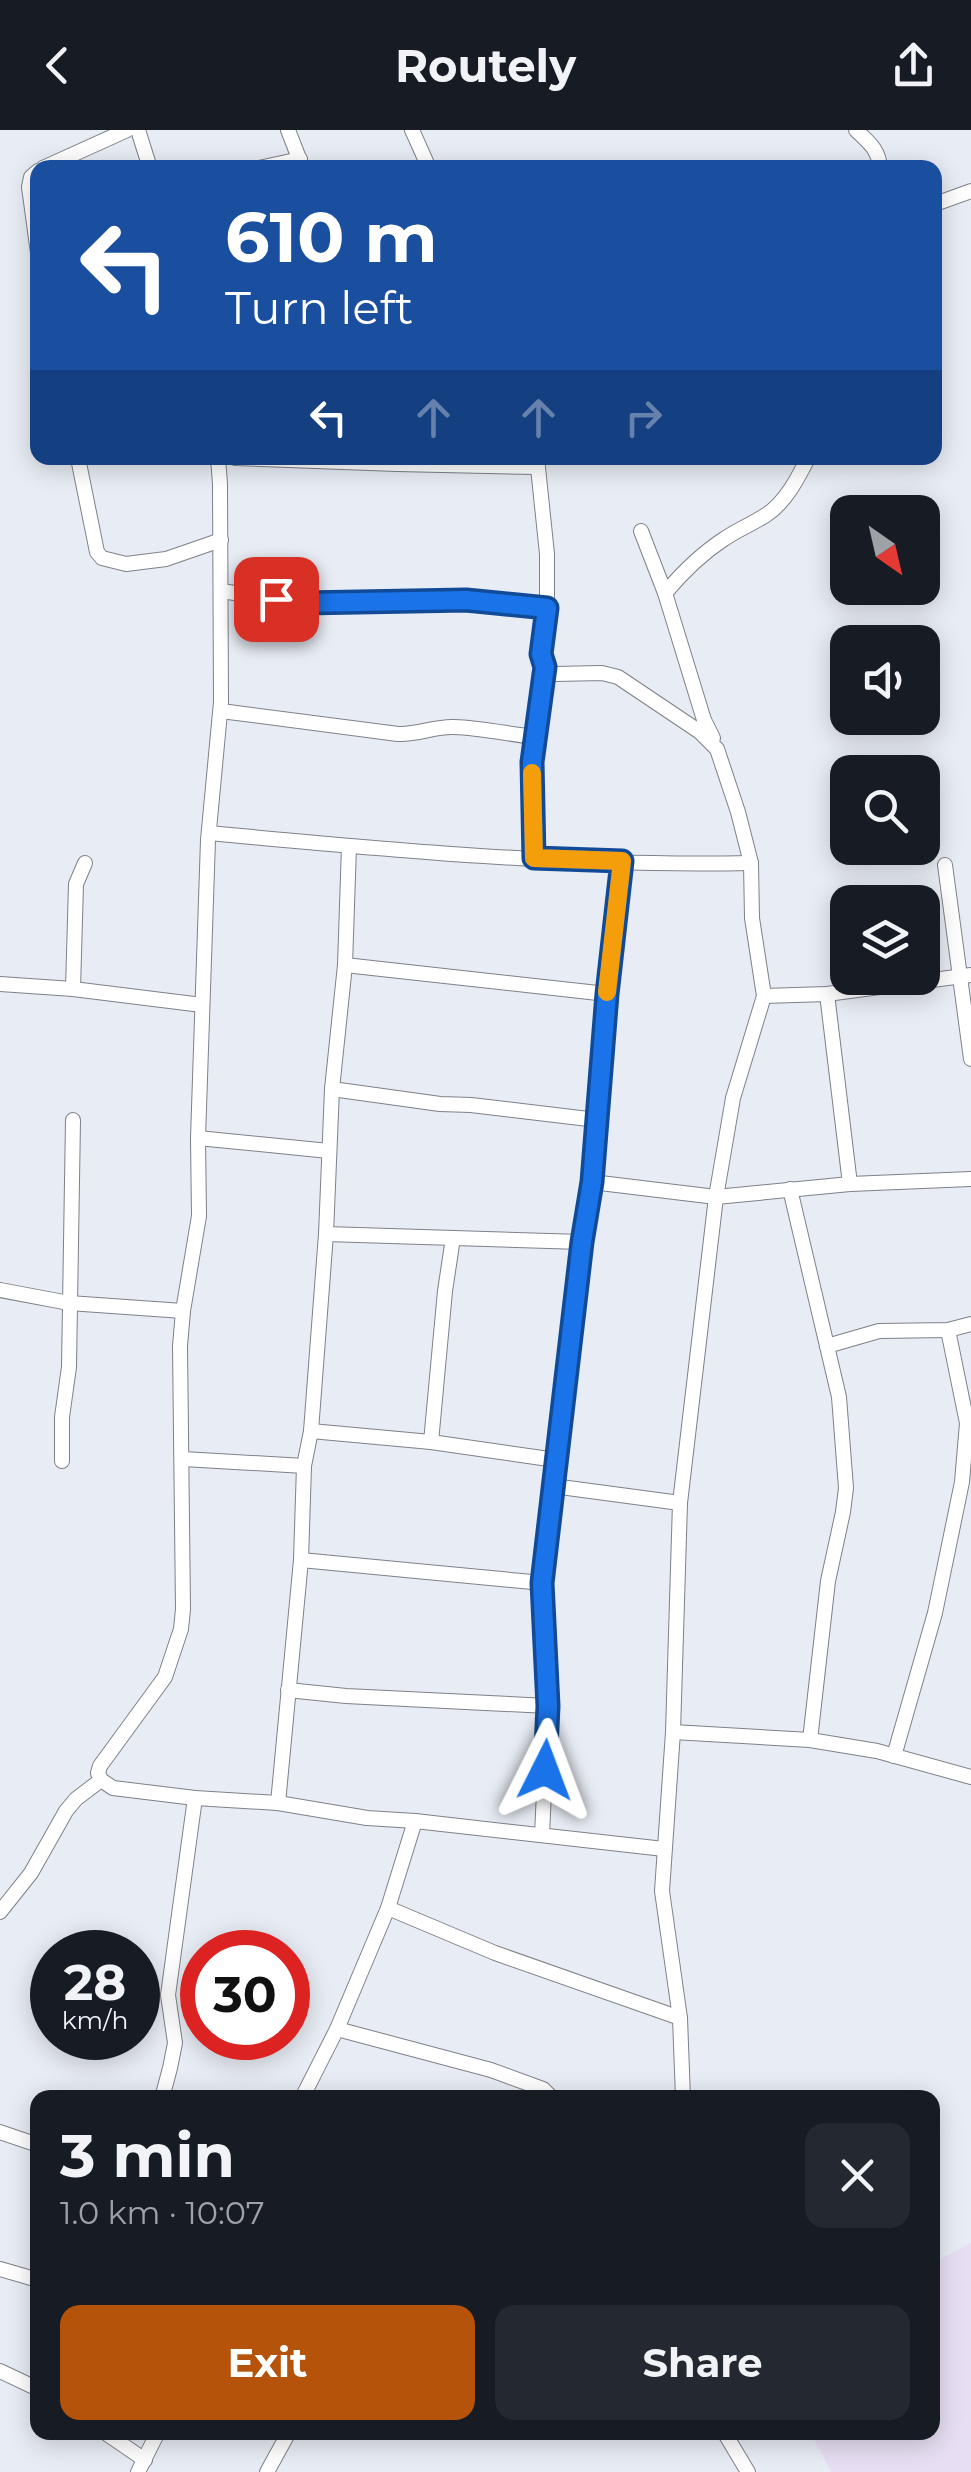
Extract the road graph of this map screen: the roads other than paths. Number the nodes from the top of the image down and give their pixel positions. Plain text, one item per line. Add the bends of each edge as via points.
1 (127, 130) edge
2 (138, 130) edge
3 (288, 130) edge
4 (412, 130) edge
5 (856, 130) edge
6 (60, 160) edge
7 (147, 160) edge
8 (301, 160) edge
9 (425, 160) edge
10 (880, 160) edge
11 (971, 191) edge
12 (942, 201) edge
13 (79, 465) edge
14 (218, 465) edge
15 (537, 465) edge
16 (804, 465) edge
17 (641, 531) dead end
18 (220, 540) junction
19 (221, 591) junction
20 (665, 593) junction
21 (547, 608) junction
22 (545, 667) junction
23 (220, 711) junction
24 (535, 737) junction
25 (718, 749) junction
26 (209, 833) junction
27 (350, 846) junction
28 (534, 858) junction
29 (622, 861) junction
30 (752, 862) junction
31 (84, 864) dead end
32 (945, 866) dead end
33 (345, 965) junction
34 (966, 976) edge
35 (0, 984) edge
36 (74, 989) junction
37 (607, 994) junction
38 (827, 994) junction
39 (764, 996) junction
40 (202, 1005) junction
41 (971, 1059) edge
42 (332, 1089) junction
43 (73, 1120) dead end
44 (597, 1120) junction
45 (198, 1138) junction
46 (329, 1151) junction
47 (971, 1180) edge
48 (592, 1182) junction
49 (850, 1184) junction
50 (790, 1189) junction
51 (716, 1197) junction
52 (326, 1234) junction
53 (453, 1238) junction
54 (582, 1242) junction
55 (0, 1290) edge
56 (69, 1303) junction
57 (183, 1311) junction
58 (971, 1324) edge
59 (948, 1330) junction
60 (827, 1346) junction
61 (311, 1432) junction
62 (431, 1442) junction
63 (183, 1459) junction
64 (556, 1460) junction
65 (62, 1461) dead end
66 (304, 1466) junction
67 (553, 1486) junction
68 (680, 1503) junction
69 (300, 1560) junction
70 (542, 1583) junction
71 (288, 1690) junction
72 (548, 1706) junction
73 (673, 1732) junction
74 (810, 1740) junction
75 (894, 1756) junction
76 (971, 1776) edge
77 (101, 1780) junction
78 (195, 1798) junction
79 (278, 1804) junction
80 (415, 1821) junction
81 (542, 1835) junction
82 (664, 1849) junction
83 (388, 1908) junction
84 (0, 1912) edge
85 (680, 2018) junction
86 (337, 2029) junction
87 (164, 2090) edge
88 (306, 2090) edge
89 (544, 2090) edge
90 (682, 2090) edge
91 (0, 2132) edge
92 (30, 2142) edge
93 (0, 2269) edge
94 (30, 2278) edge
95 (0, 2371) edge
96 (30, 2385) edge
97 (113, 2440) edge
98 (154, 2440) edge
99 (284, 2440) edge
100 (729, 2440) edge
101 (142, 2466) edge
102 (266, 2472) edge
103 (748, 2472) edge

1 - 6 street
2 - 7 street
3 - 8 street
4 - 9 street
5 - 10 street
11 - 12 street
13 - 18 street via 102,558 126,564 166,558
14 - 18 street
15 - 21 street
16 - 20 street via 770,514 711,548
17 - 20 street
18 - 19 street
19 - 21 street via 304,603 466,600
19 - 23 street
20 - 25 street
21 - 22 street
22 - 24 street
22 - 25 street via 555,674 618,677
23 - 24 street via 398,734 455,727
23 - 26 street
24 - 28 street
25 - 30 street
26 - 27 street
26 - 40 street
27 - 28 street
27 - 33 street
28 - 29 street
29 - 30 street
29 - 37 street
30 - 39 street
31 - 36 street via 76,884
32 - 34 street
33 - 37 street
33 - 42 street
34 - 38 street
34 - 41 street
35 - 36 street
36 - 40 street
37 - 44 street
38 - 39 street
38 - 49 street
39 - 51 street via 733,1098
40 - 45 street
42 - 44 street
42 - 46 street
43 - 56 street
44 - 48 street
45 - 46 street
45 - 57 street via 199,1216
46 - 52 street
47 - 49 street
48 - 51 street
48 - 54 street
49 - 50 street
50 - 51 street
50 - 60 street
51 - 68 street
52 - 53 street
52 - 61 street
53 - 54 street
53 - 62 street
54 - 64 street
55 - 56 street
56 - 57 street
56 - 65 street
57 - 63 street
58 - 59 street
59 - 60 street via 879,1332
59 - 75 street via 968,1436 935,1614
60 - 74 street via 840,1398 846,1488
61 - 62 street
61 - 66 street
62 - 64 street
63 - 66 street
63 - 77 street via 181,1629 166,1678 100,1766
64 - 67 street
66 - 69 street
67 - 68 street
67 - 70 street
68 - 73 street
69 - 70 street
69 - 71 street
70 - 72 street
71 - 72 street
71 - 79 street
72 - 81 street
73 - 74 street
73 - 82 street
74 - 75 street
75 - 76 street
77 - 78 street via 113,1788
77 - 84 street via 66,1811
78 - 79 street
78 - 87 street via 168,1995 174,2043
79 - 80 street
80 - 81 street
80 - 83 street
81 - 82 street
82 - 85 street via 662,1891
83 - 85 street via 495,1954
83 - 86 street
85 - 90 street
86 - 88 street
86 - 89 street
91 - 92 street
93 - 94 street
95 - 96 street
97 - 101 street
98 - 101 street
99 - 102 street
100 - 103 street

